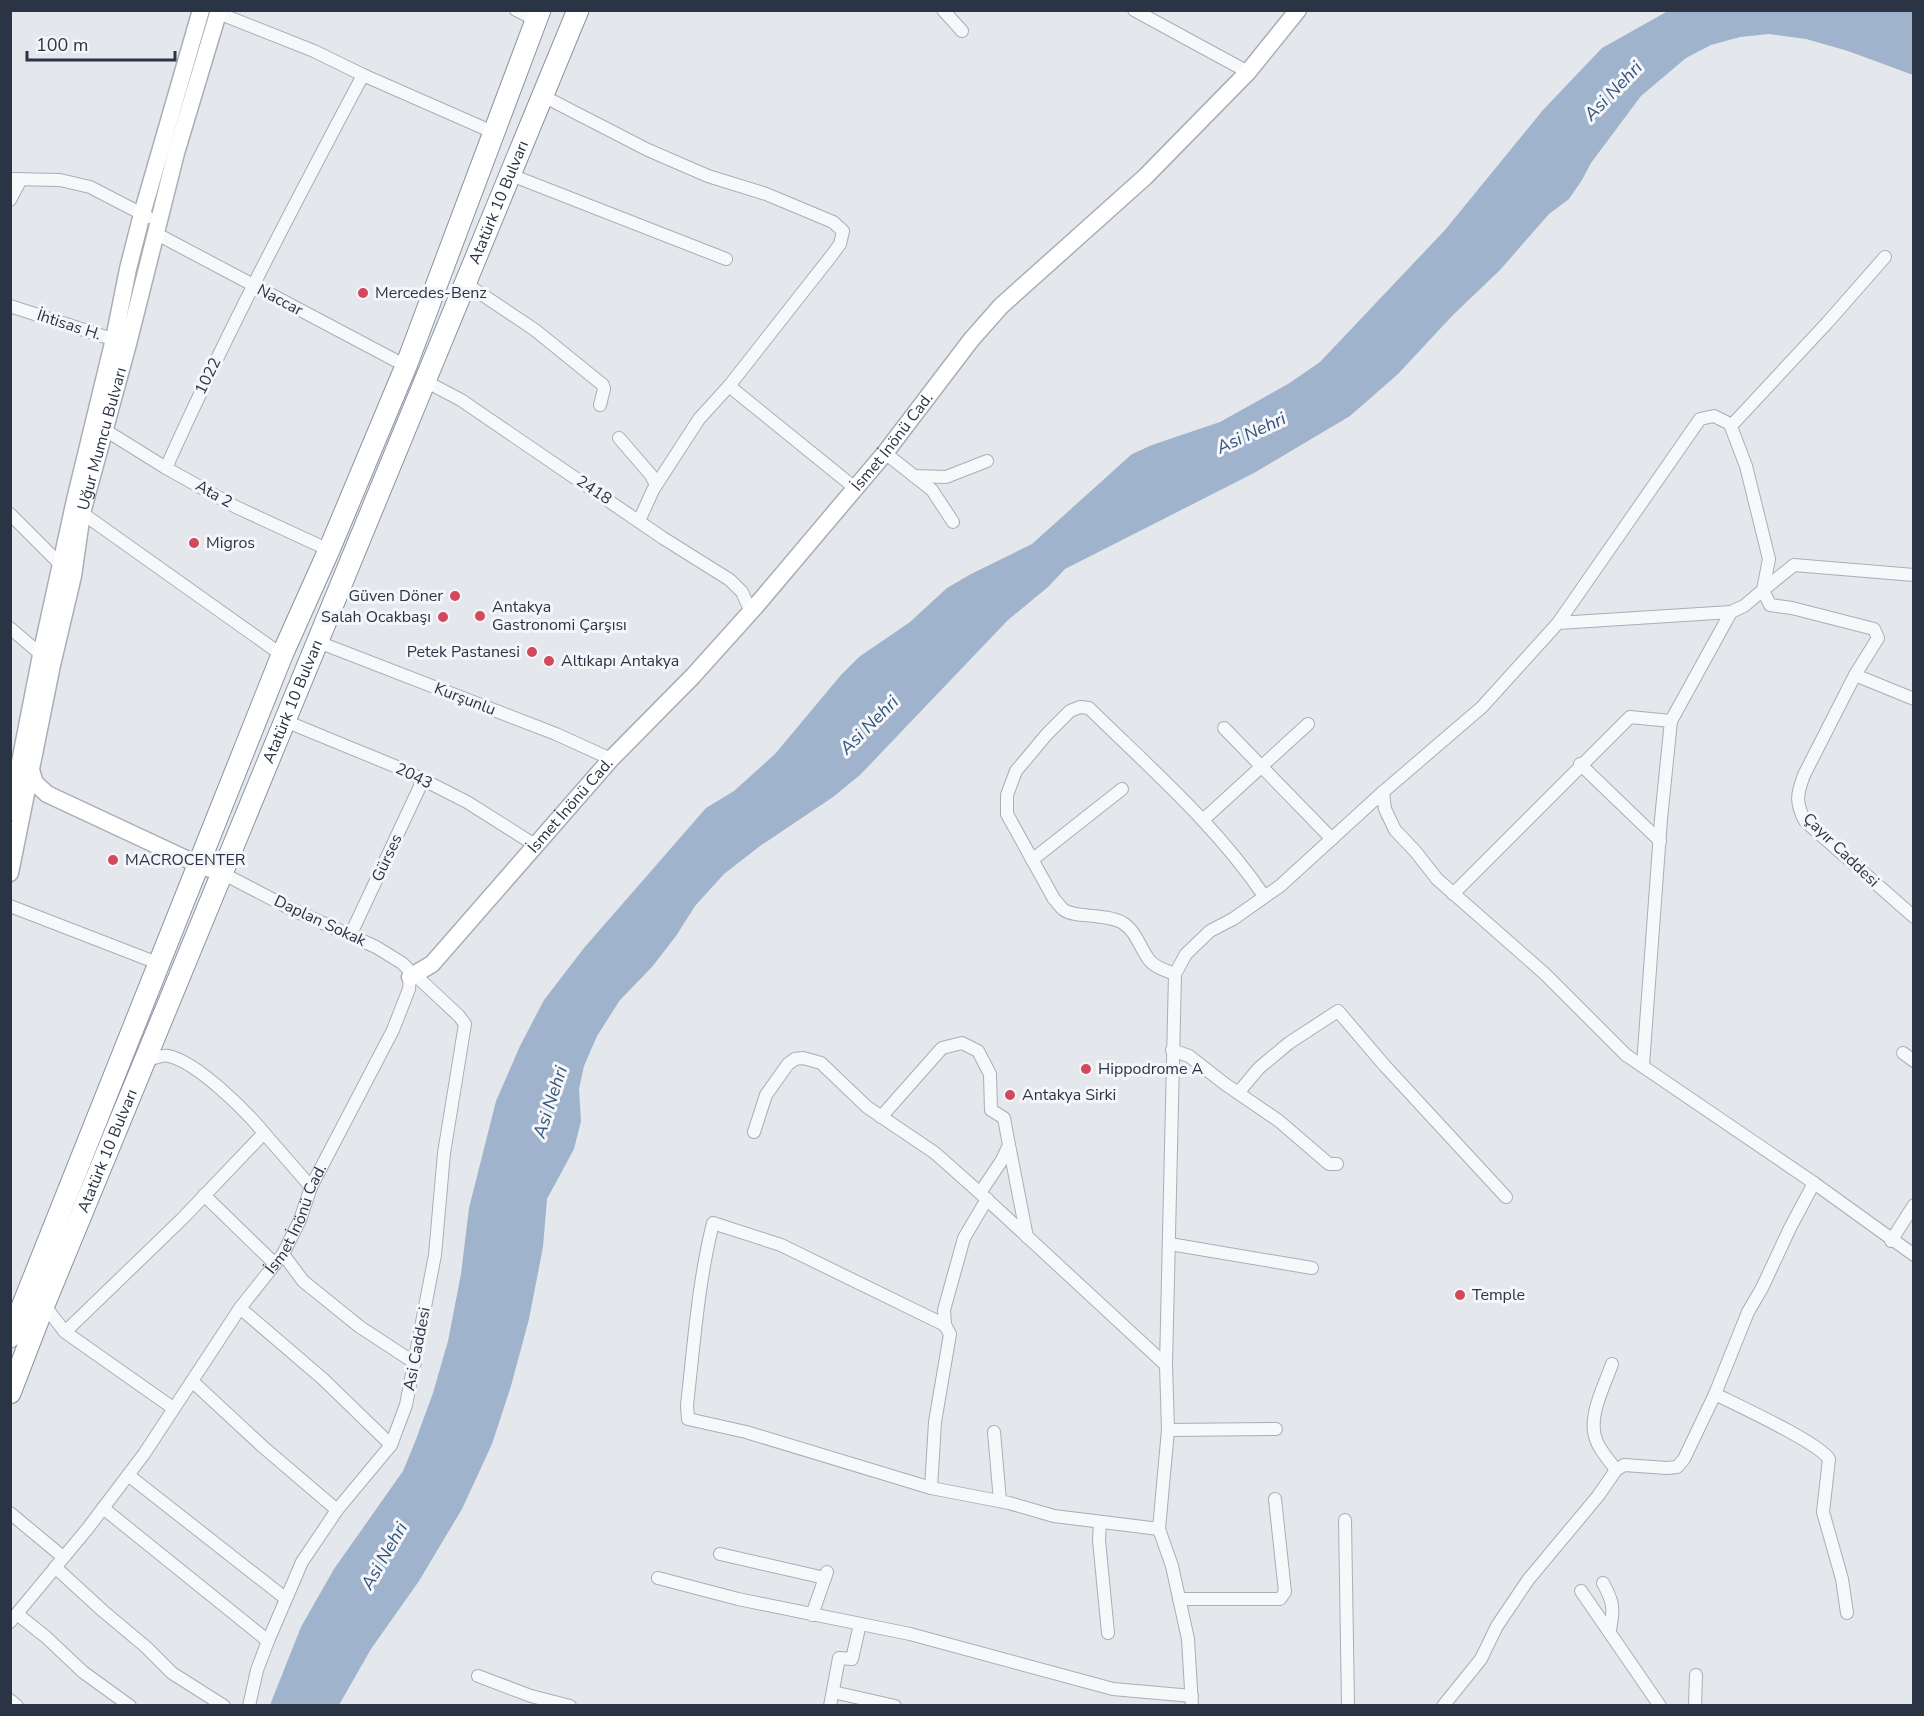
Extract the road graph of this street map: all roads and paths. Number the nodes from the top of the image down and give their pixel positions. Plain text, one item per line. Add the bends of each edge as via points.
1 (516, 10) edge
2 (578, 10) edge
3 (943, 10) edge
4 (1134, 10) edge
5 (1298, 10) edge
6 (213, 11) edge
7 (538, 16) edge
8 (962, 31) dead end
9 (1248, 72) junction
10 (363, 75) junction
11 (543, 96) junction
12 (495, 133) junction
13 (511, 176) junction
14 (16, 179) edge
15 (10, 200) edge
16 (142, 214) junction
17 (156, 228) junction
18 (1885, 256) dead end
19 (726, 259) dead end
20 (465, 283) junction
21 (252, 285) junction
22 (10, 306) edge
23 (121, 342) junction
24 (406, 366) junction
25 (425, 381) junction
26 (729, 386) junction
27 (600, 405) dead end
28 (1731, 426) junction
29 (105, 430) junction
30 (618, 438) dead end
31 (885, 453) junction
32 (987, 461) dead end
33 (166, 468) junction
34 (914, 476) junction
35 (656, 485) junction
36 (855, 488) junction
37 (82, 513) junction
38 (10, 514) edge
39 (639, 521) junction
40 (953, 522) dead end
41 (329, 550) junction
42 (67, 571) junction
43 (1914, 575) edge
44 (1763, 590) junction
45 (751, 612) junction
46 (1731, 612) junction
47 (1558, 623) junction
48 (10, 628) edge
49 (318, 642) junction
50 (282, 655) junction
51 (47, 660) junction
52 (1855, 675) junction
53 (1914, 699) edge
54 (1671, 721) junction
55 (285, 722) junction
56 (1308, 724) dead end
57 (1224, 728) dead end
58 (611, 759) junction
59 (21, 763) edge
60 (1580, 764) junction
61 (1263, 767) junction
62 (423, 780) junction
63 (1122, 789) dead end
64 (1383, 792) junction
65 (1203, 820) junction
66 (10, 826) edge
67 (1332, 839) junction
68 (1660, 841) junction
69 (536, 845) junction
70 (1032, 860) junction
71 (199, 865) junction
72 (10, 873) edge
73 (222, 873) junction
74 (1453, 894) junction
75 (1264, 896) junction
76 (10, 906) edge
77 (1914, 917) edge
78 (351, 936) junction
79 (160, 964) junction
80 (1175, 974) junction
81 (412, 975) junction
82 (1172, 1050) junction
83 (1903, 1053) dead end
84 (146, 1060) junction
85 (1914, 1061) edge
86 (1643, 1065) junction
87 (1238, 1093) junction
88 (881, 1117) junction
89 (754, 1132) dead end
90 (264, 1133) junction
91 (1008, 1145) junction
92 (1337, 1164) dead end
93 (1814, 1183) junction
94 (311, 1187) junction
95 (204, 1196) junction
96 (984, 1196) junction
97 (1506, 1197) dead end
98 (1914, 1205) edge
99 (1027, 1237) junction
100 (1891, 1240) junction
101 (1170, 1244) junction
102 (1914, 1255) edge
103 (279, 1258) junction
104 (1312, 1268) dead end
105 (44, 1305) junction
106 (240, 1308) junction
107 (945, 1325) junction
108 (65, 1332) junction
109 (10, 1336) edge
110 (415, 1363) junction
111 (1612, 1364) dead end
112 (1166, 1365) junction
113 (192, 1381) junction
114 (10, 1393) edge
115 (1715, 1394) junction
116 (173, 1408) junction
117 (1276, 1429) dead end
118 (1168, 1430) junction
119 (994, 1432) dead end
120 (391, 1445) junction
121 (1616, 1470) junction
122 (128, 1475) junction
123 (930, 1488) junction
124 (1275, 1498) dead end
125 (1000, 1501) junction
126 (103, 1508) junction
127 (337, 1510) junction
128 (10, 1513) edge
129 (1345, 1520) dead end
130 (1100, 1522) junction
131 (1159, 1529) junction
132 (720, 1554) dead end
133 (59, 1562) junction
134 (658, 1578) dead end
135 (1603, 1584) dead end
136 (1581, 1591) dead end
137 (285, 1598) junction
138 (1179, 1599) junction
139 (1847, 1613) dead end
140 (812, 1615) junction
141 (14, 1618) edge
142 (860, 1623) junction
143 (1610, 1630) junction
144 (1108, 1633) dead end
145 (268, 1641) junction
146 (1696, 1675) dead end
147 (478, 1676) dead end
148 (833, 1692) junction
149 (10, 1700) edge
150 (1192, 1701) edge
151 (17, 1706) edge
152 (130, 1706) edge
153 (224, 1706) edge
154 (249, 1706) edge
155 (570, 1706) edge
156 (830, 1706) edge
157 (895, 1706) edge
158 (1348, 1706) edge
159 (1443, 1706) edge
160 (1660, 1706) edge
161 (1695, 1706) edge

1 - 7 street
2 - 11 highway, Atatürk 10 Bulvarı
3 - 8 street
4 - 9 street
5 - 9 street, İsmet İnönü Cad.
6 - 10 street
6 - 16 street, Uğur Mumcu Bulvarı
6 - 17 street, Uğur Mumcu Bulvarı
7 - 12 highway, Atatürk 10 Bulvarı
9 - 31 street, İsmet İnönü Cad. via 1145,177 1001,306 970,340
10 - 12 street
10 - 21 street, 1022
11 - 13 highway, Atatürk 10 Bulvarı
11 - 26 street via 648,150 708,176 766,194 833,222 843,231 840,244
12 - 24 highway, Atatürk 10 Bulvarı
13 - 19 street
13 - 20 highway, Atatürk 10 Bulvarı
14 - 15 street
14 - 16 street, Naccar via 60,180 90,187
16 - 17 street, Naccar
16 - 23 street, Uğur Mumcu Bulvarı
17 - 21 street, Naccar
17 - 23 street, Uğur Mumcu Bulvarı
18 - 28 street
20 - 25 highway, Atatürk 10 Bulvarı
20 - 27 street via 535,330 603,385
21 - 24 street, Naccar
21 - 33 street, 1022
22 - 23 street, İhtisas H.
23 - 29 street, Uğur Mumcu Bulvarı
23 - 42 street, Uğur Mumcu Bulvarı via 93,422
24 - 41 highway, Atatürk 10 Bulvarı
25 - 39 street, 2418 via 461,400
25 - 49 highway, Atatürk 10 Bulvarı
26 - 35 street via 699,419
26 - 36 street
28 - 44 street via 1746,466 1769,560
28 - 47 street via 1717,417 1700,419
29 - 33 street, Ata 2
29 - 37 street, Uğur Mumcu Bulvarı
30 - 35 street
31 - 34 street
31 - 36 street, İsmet İnönü Cad.
32 - 34 street via 946,477
33 - 41 street, Ata 2 via 236,507
34 - 40 street via 932,490
35 - 39 street
36 - 45 street, İsmet İnönü Cad.
37 - 42 street, Uğur Mumcu Bulvarı
37 - 50 street
38 - 42 street
39 - 45 street, 2418 via 730,580 742,592
41 - 50 highway, Atatürk 10 Bulvarı
42 - 51 street, Uğur Mumcu Bulvarı
43 - 44 street via 1794,565
44 - 46 street
44 - 52 street via 1770,605 1874,629 1878,638
45 - 58 street, İsmet İnönü Cad.
46 - 47 street
46 - 54 street
47 - 64 street via 1482,707
48 - 51 street
49 - 55 highway, Atatürk 10 Bulvarı
49 - 58 street, Kurşunlu
50 - 71 highway, Atatürk 10 Bulvarı
51 - 59 street, Uğur Mumcu Bulvarı
52 - 53 street
52 - 77 street, Çayır Caddesi via 1804,775 1798,808 1805,820
54 - 60 street via 1630,717
54 - 68 street
55 - 62 street, 2043
55 - 73 highway, Atatürk 10 Bulvarı
56 - 61 street
57 - 61 street
58 - 69 street, İsmet İnönü Cad.
59 - 66 street, Uğur Mumcu Bulvarı
59 - 71 street via 47,794
59 - 72 street, Uğur Mumcu Bulvarı
60 - 68 street
60 - 74 street
61 - 65 street
61 - 67 street
62 - 69 street, 2043 via 467,801
62 - 78 street, Gürses
63 - 70 street
64 - 67 street
64 - 74 street via 1395,830
65 - 70 street via 1089,708 1080,707 1070,711 1047,734 1009,785 1007,814
65 - 75 street
67 - 75 street
68 - 86 street
69 - 81 street, İsmet İnönü Cad. via 432,964
70 - 80 street via 1065,911 1097,915 1125,925 1150,961
71 - 73 street
71 - 79 highway, Atatürk 10 Bulvarı
73 - 78 street, Daplan Sokak
73 - 84 highway, Atatürk 10 Bulvarı
74 - 86 street via 1545,974 1626,1055
75 - 80 street via 1210,931 1186,954
76 - 79 street
78 - 81 street, Daplan Sokak via 402,963
79 - 109 highway, Atatürk 10 Bulvarı
80 - 82 street
81 - 94 street, İsmet İnönü Cad. via 393,1030
81 - 110 street, Asi Caddesi via 465,1024 444,1153 435,1255
82 - 87 street via 1189,1056
82 - 101 street
83 - 85 street
84 - 90 street via 167,1055 191,1065
84 - 105 highway, Atatürk 10 Bulvarı
86 - 93 street
87 - 92 street via 1279,1121 1329,1164
87 - 97 street via 1259,1068 1289,1043 1338,1011
88 - 89 street via 821,1063 799,1058 788,1064 771,1087
88 - 91 street via 942,1047 962,1043 978,1051 990,1074 991,1110 1004,1118
88 - 96 street via 934,1153
90 - 94 street
90 - 95 street
91 - 96 street
91 - 99 street
93 - 100 street
93 - 115 street via 1748,1312
94 - 103 street, İsmet İnönü Cad. via 300,1220
95 - 103 street
95 - 108 street
96 - 99 street
96 - 107 street via 964,1238 944,1310
98 - 100 street
99 - 112 street
100 - 102 street
101 - 104 street
101 - 112 street
103 - 106 street, İsmet İnönü Cad.
103 - 110 street via 360,1327
105 - 108 street
105 - 114 highway, Atatürk 10 Bulvarı
106 - 113 street, İsmet İnönü Cad.
106 - 120 street via 323,1379
107 - 123 street via 950,1334 935,1422
107 - 123 street via 781,1245 713,1223 697,1307 688,1419 746,1432
108 - 116 street
110 - 120 street, Asi Caddesi via 406,1405
111 - 121 street via 1593,1429 1597,1443
112 - 118 street
113 - 116 street, İsmet İnönü Cad.
113 - 127 street
115 - 121 street via 1677,1467 1624,1465
115 - 139 street via 1807,1442 1829,1459 1823,1512
116 - 122 street, İsmet İnönü Cad.
117 - 118 street
118 - 131 street
119 - 125 street
120 - 127 street, Asi Caddesi
121 - 159 street via 1528,1580 1497,1626 1481,1659
122 - 126 street, İsmet İnönü Cad.
122 - 137 street
123 - 125 street
124 - 138 street via 1284,1592 1280,1599
125 - 130 street via 1054,1516
126 - 133 street, İsmet İnönü Cad.
126 - 145 street
127 - 137 street, Asi Caddesi via 302,1562
128 - 133 street
129 - 158 street
130 - 131 street
130 - 144 street
131 - 138 street
132 - 140 street via 826,1575
133 - 141 street, İsmet İnönü Cad.
133 - 153 street via 103,1611 172,1673
134 - 140 street
135 - 143 street via 1614,1609
136 - 143 street
137 - 145 street, Asi Caddesi
138 - 150 street via 1188,1639
140 - 142 street
141 - 152 street via 46,1637 83,1672
142 - 148 street via 852,1659 840,1658
142 - 150 street via 1113,1689
143 - 160 street
145 - 154 street, Asi Caddesi
146 - 161 street
147 - 155 street
148 - 156 street
148 - 157 street
149 - 151 street

